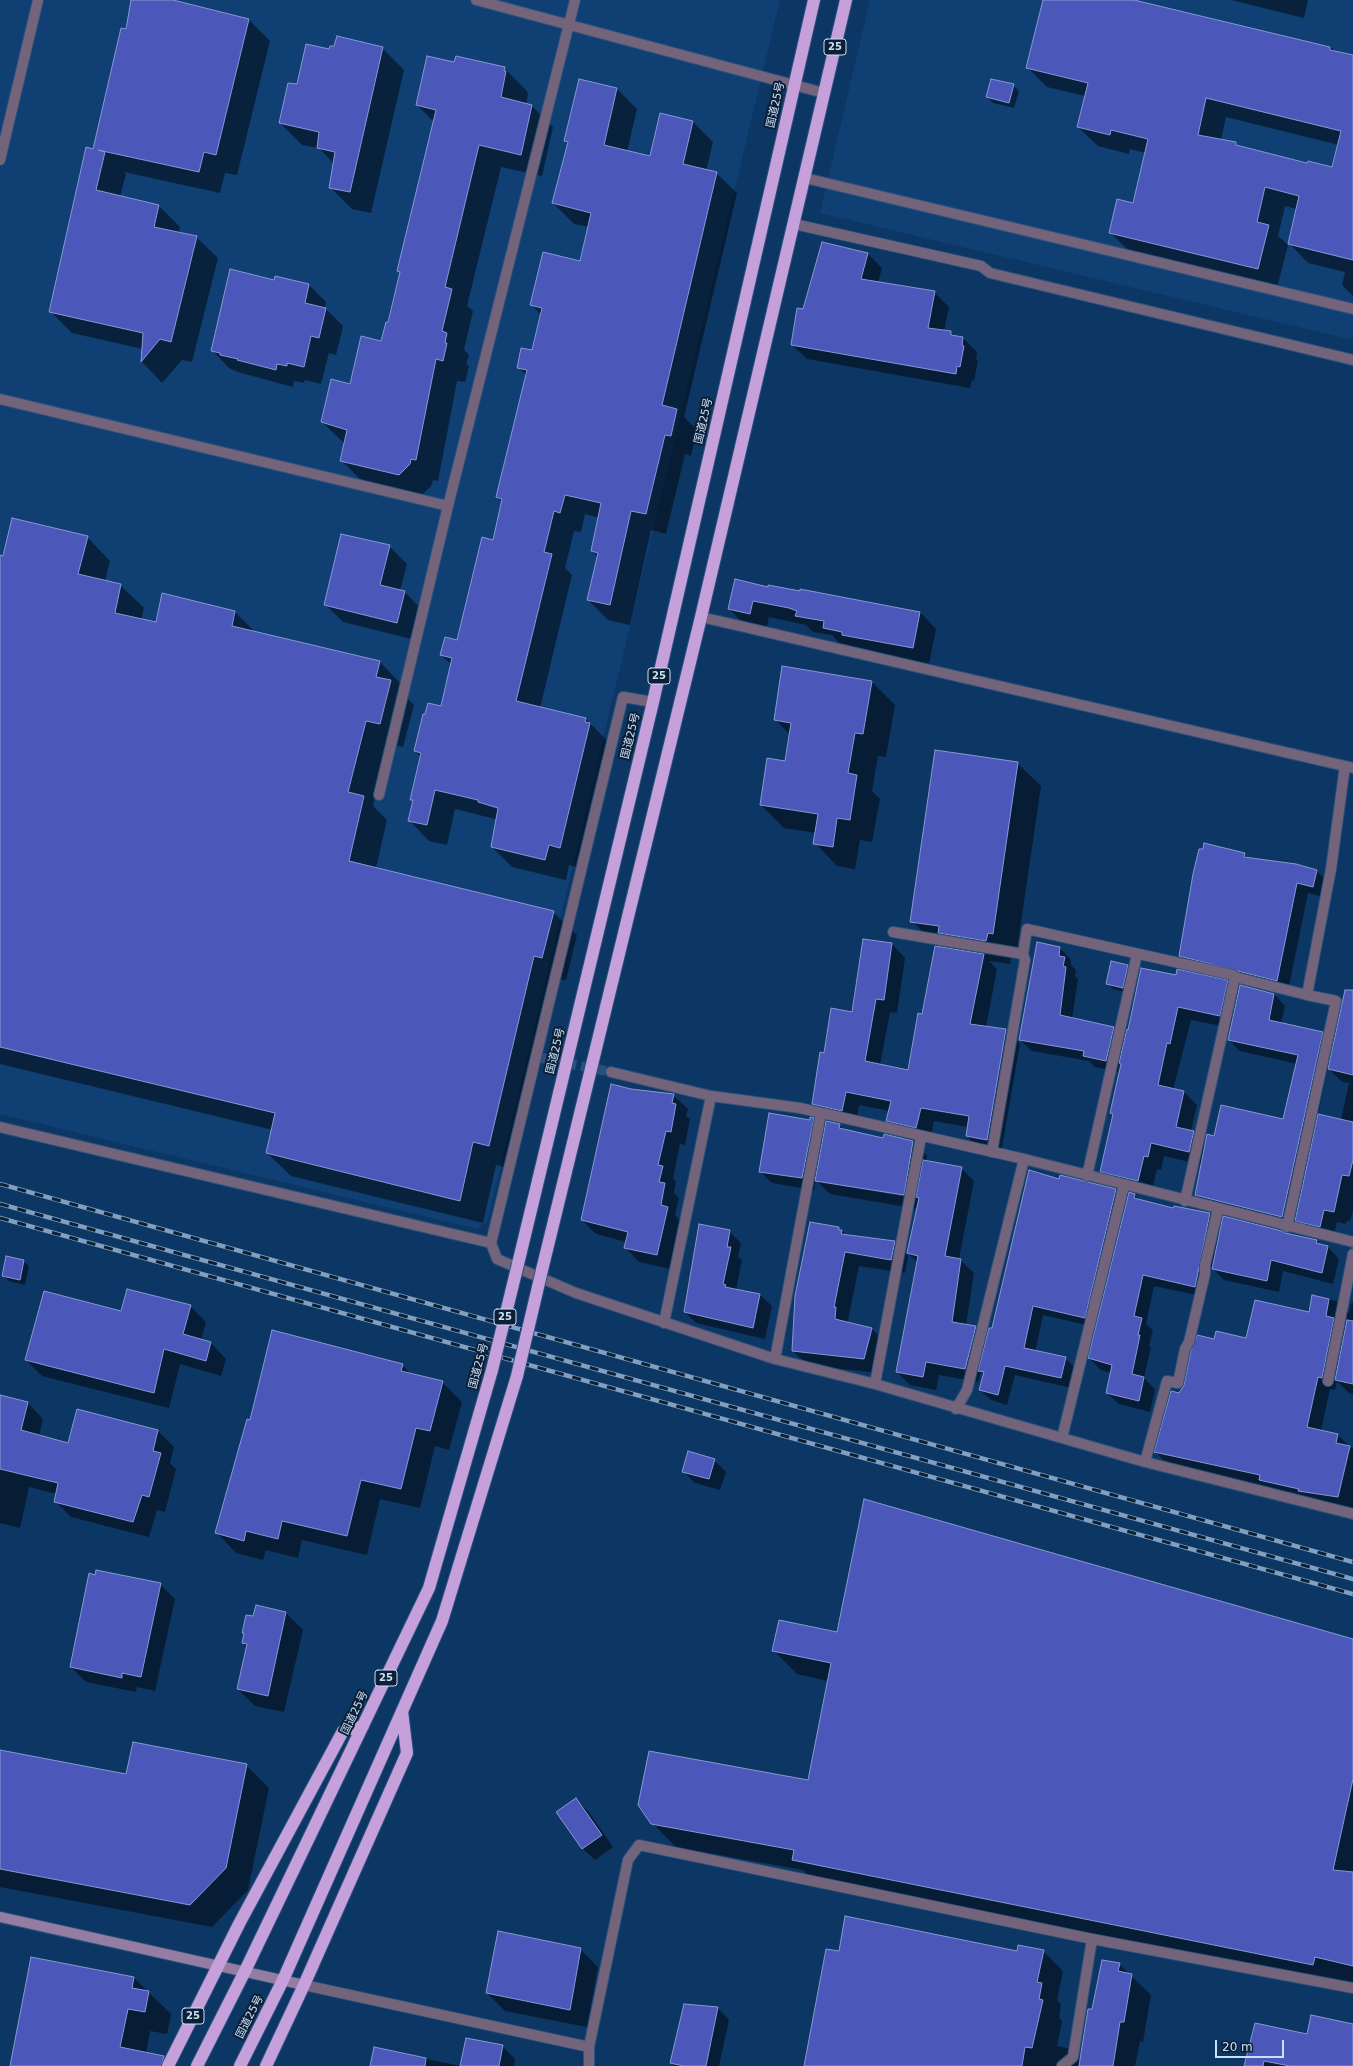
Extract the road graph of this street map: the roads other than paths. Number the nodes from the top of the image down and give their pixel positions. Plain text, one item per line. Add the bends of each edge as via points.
1 (38, 0) edge
2 (476, 0) edge
3 (575, 0) edge
4 (814, 0) edge
5 (846, 0) edge
6 (570, 24) junction
7 (794, 86) junction
8 (824, 93) junction
9 (0, 160) edge
10 (804, 178) junction
11 (794, 224) junction
12 (1353, 309) edge
13 (1353, 360) edge
14 (0, 399) edge
15 (448, 506) junction
16 (701, 617) junction
17 (653, 702) junction
18 (1351, 765) edge
19 (379, 795) dead end
20 (893, 932) dead end
21 (1023, 954) junction
22 (1138, 954) junction
23 (1235, 978) junction
24 (1307, 994) junction
25 (611, 1072) tunnel mouth
26 (711, 1096) junction
27 (821, 1112) junction
28 (0, 1127) edge
29 (921, 1137) junction
30 (992, 1152) junction
31 (1024, 1159) junction
32 (1087, 1176) junction
33 (1124, 1185) junction
34 (1184, 1201) junction
35 (1218, 1209) junction
36 (1288, 1227) junction
37 (1353, 1242) edge
38 (491, 1243) junction
39 (1353, 1254) edge
40 (664, 1323) junction
41 (776, 1359) junction
42 (1328, 1381) dead end
43 (875, 1384) junction
44 (956, 1409) junction
45 (1062, 1438) junction
46 (1145, 1462) junction
47 (1353, 1514) edge
48 (402, 1710) junction
49 (363, 1726) junction
50 (0, 1917) edge
51 (1092, 1939) junction
52 (218, 1965) junction
53 (245, 1971) junction
54 (283, 1980) junction
55 (304, 1985) junction
56 (1353, 1988) edge
57 (589, 2047) junction
58 (168, 2066) edge
59 (197, 2066) edge
60 (240, 2066) edge
61 (266, 2066) edge
62 (589, 2066) edge
63 (1062, 2066) edge

1 - 9 street
2 - 6 street
3 - 6 street
4 - 7 highway, 国道25号 / 25
5 - 8 highway, 国道25号 / 25
6 - 7 street
6 - 15 street
7 - 8 street
7 - 17 highway, 国道25号 / 25
8 - 10 highway, 国道25号 / 25
10 - 11 highway, 国道25号 / 25
10 - 12 street
11 - 13 street via 981,266 990,273
11 - 16 highway, 国道25号 / 25
14 - 15 street
15 - 19 street
16 - 18 street
16 - 48 highway, 国道25号 / 25, bridge via 517,1376 442,1621
17 - 38 street via 623,697
17 - 49 highway, 国道25号 / 25, bridge via 492,1370 428,1588
18 - 24 street
20 - 21 street
21 - 22 street via 1027,929
21 - 30 street via 1025,960
22 - 23 street via 1233,975
22 - 32 street
23 - 24 street
23 - 34 street
24 - 36 street via 1336,1001
25 - 26 street
26 - 27 street
26 - 40 street
27 - 29 street
27 - 41 street
28 - 38 street
29 - 30 street
29 - 43 street
30 - 31 street
31 - 32 street
31 - 44 street via 968,1390
32 - 33 street
33 - 34 street
33 - 45 street
34 - 35 street
35 - 36 street
35 - 46 street via 1205,1265 1204,1281 1178,1383 1167,1381
36 - 37 street
38 - 40 street via 497,1259 576,1293
39 - 42 street
40 - 41 street
41 - 43 street
43 - 44 street
44 - 45 street
45 - 46 street
46 - 47 street
48 - 54 highway, 国道25号 / 25
48 - 55 highway via 407,1753
49 - 52 highway, 25 via 343,1731
49 - 53 highway, 国道25号 / 25
50 - 52 street
51 - 56 street
51 - 57 street via 639,1845 628,1860
51 - 63 street via 1073,2057
52 - 53 street
52 - 58 highway, 25
53 - 54 street
53 - 59 highway, 国道25号 / 25
54 - 55 street
54 - 60 highway, 国道25号 / 25
55 - 57 street
55 - 61 highway
57 - 62 street

